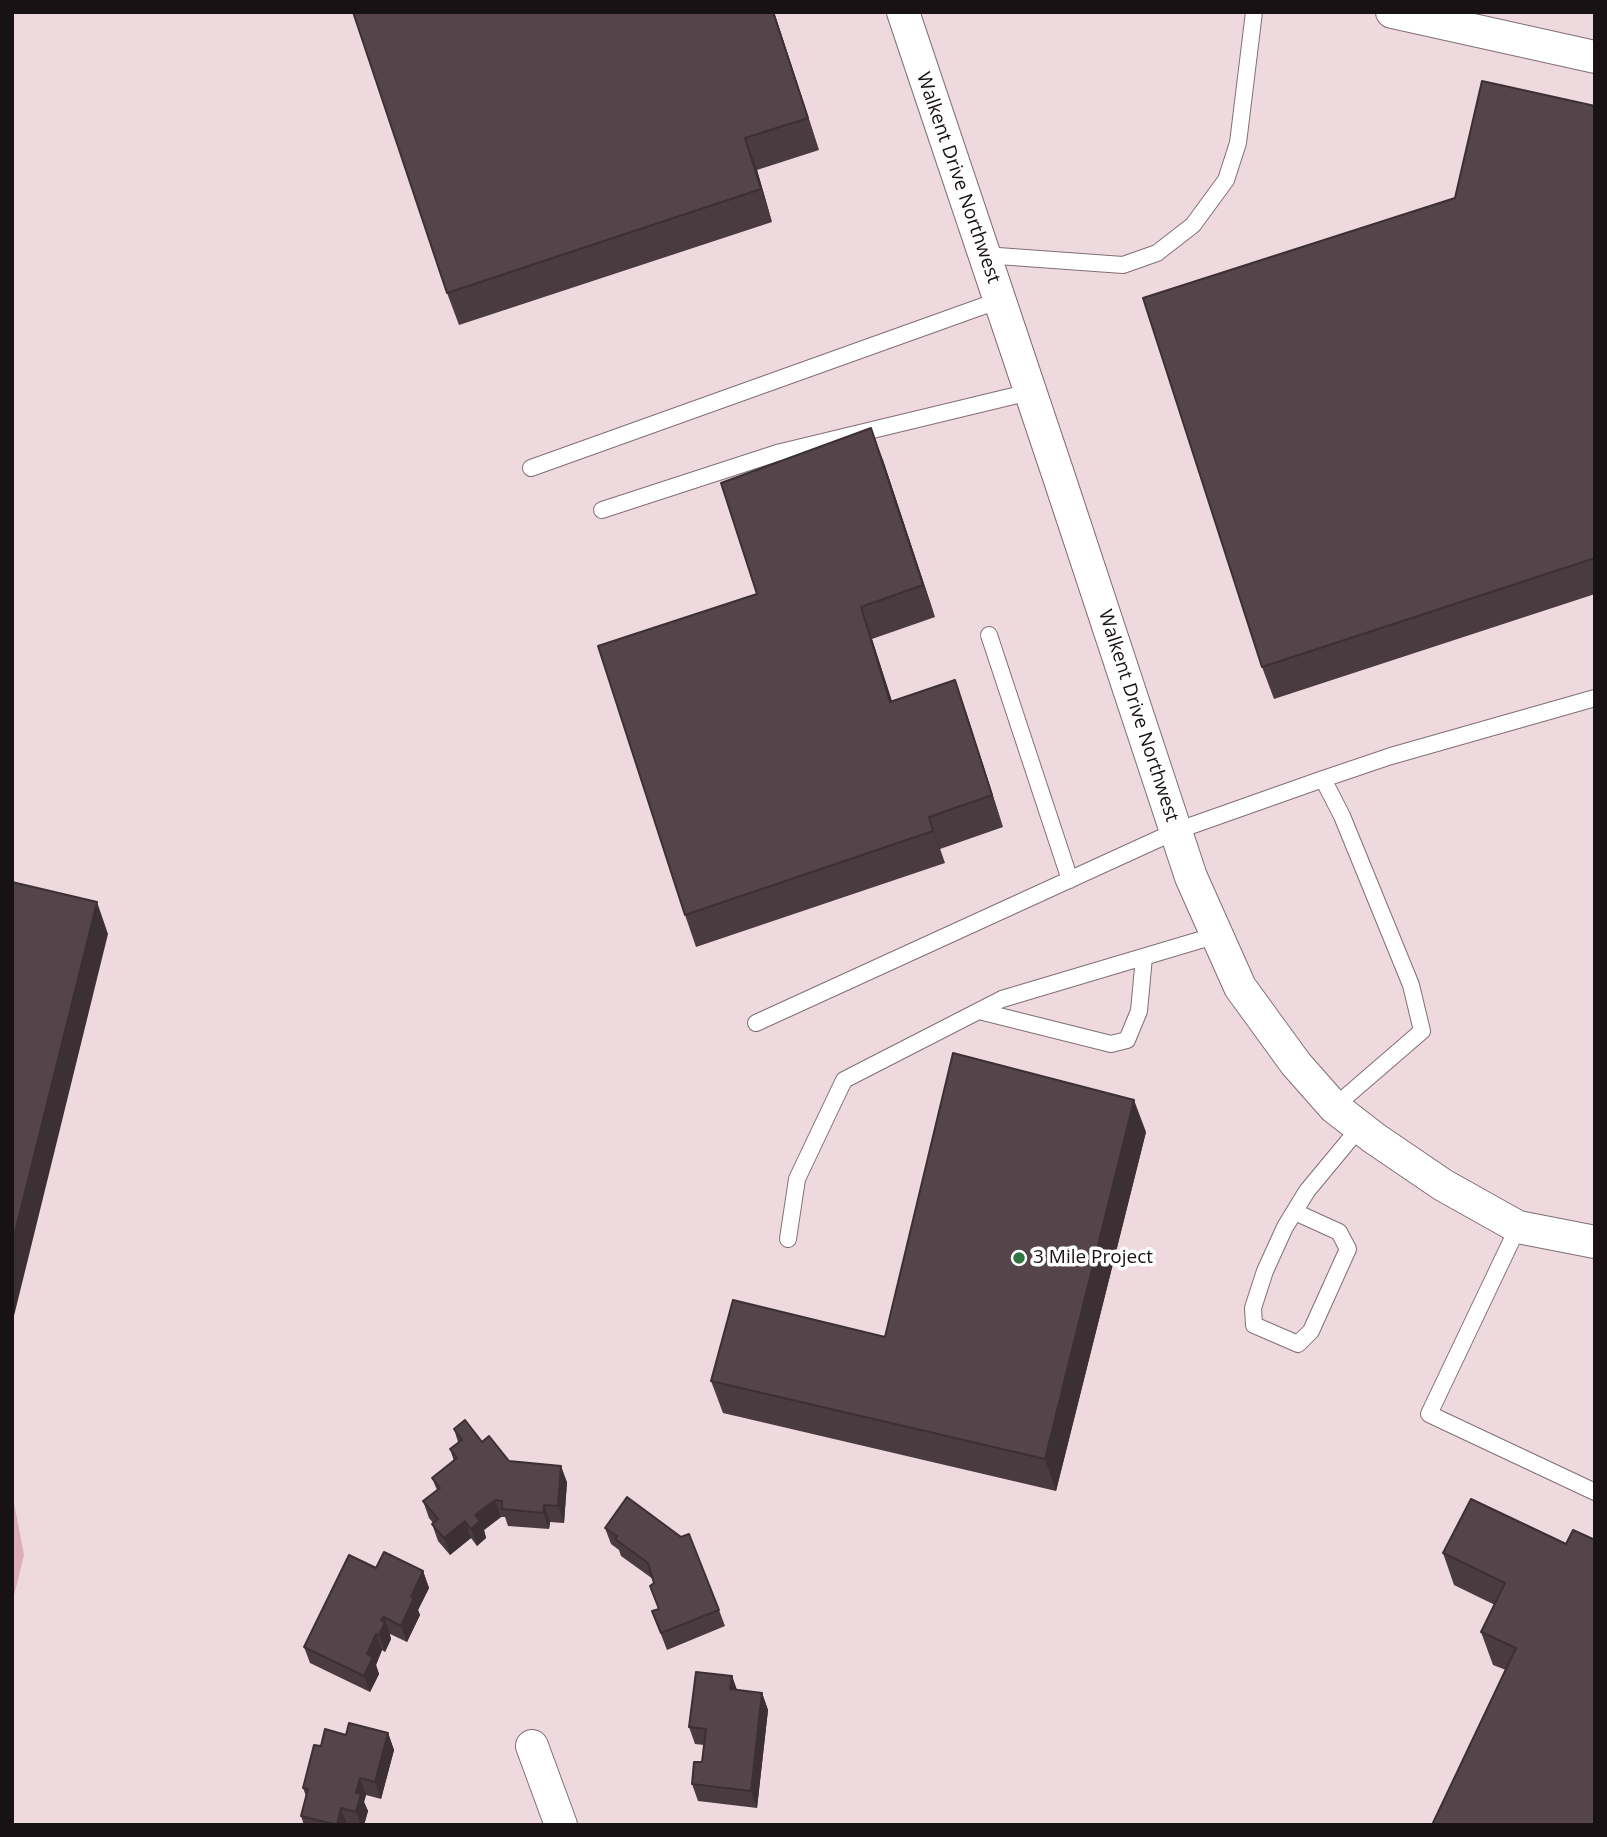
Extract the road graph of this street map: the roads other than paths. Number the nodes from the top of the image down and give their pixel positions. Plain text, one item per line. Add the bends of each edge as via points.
1 (902, 12) edge
2 (1254, 12) edge
3 (1392, 12) edge
4 (1595, 57) edge
5 (984, 255) junction
6 (1000, 300) junction
7 (1030, 392) junction
8 (531, 468) dead end
9 (602, 510) dead end
10 (989, 635) dead end
11 (1595, 698) edge
12 (1323, 779) junction
13 (1176, 831) junction
14 (1070, 880) junction
15 (1217, 935) junction
16 (1144, 957) junction
17 (979, 1010) junction
18 (756, 1023) dead end
19 (1334, 1107) junction
20 (1360, 1127) junction
21 (1295, 1212) junction
22 (1518, 1227) junction
23 (788, 1239) dead end
24 (1595, 1242) edge
25 (1595, 1492) edge
26 (532, 1746) dead end
27 (561, 1825) edge

1 - 5 street, Walkent Drive Northwest
2 - 5 lane via 1238,143 1226,180 1193,225 1157,253 1123,265
3 - 4 street
5 - 6 street, Walkent Drive Northwest
6 - 7 street, Walkent Drive Northwest
6 - 8 lane
7 - 9 lane via 777,453
7 - 13 street, Walkent Drive Northwest
10 - 14 lane
11 - 12 lane
12 - 13 lane
12 - 19 lane via 1411,985 1422,1031
13 - 14 lane
13 - 15 street, Walkent Drive Northwest
14 - 18 lane
15 - 16 lane
15 - 19 street, Walkent Drive Northwest via 1240,987
16 - 17 lane
16 - 17 lane via 1139,1012 1127,1040 1111,1044
17 - 23 lane via 844,1080 797,1178
19 - 20 street, Walkent Drive Northwest
20 - 21 lane
20 - 22 street, Walkent Drive Northwest via 1443,1185
21 - 21 lane via 1265,1271 1253,1308 1254,1325 1298,1343 1311,1331 1348,1249 1339,1232
22 - 24 street, Walkent Drive Northwest
22 - 25 lane via 1429,1413
26 - 27 street

